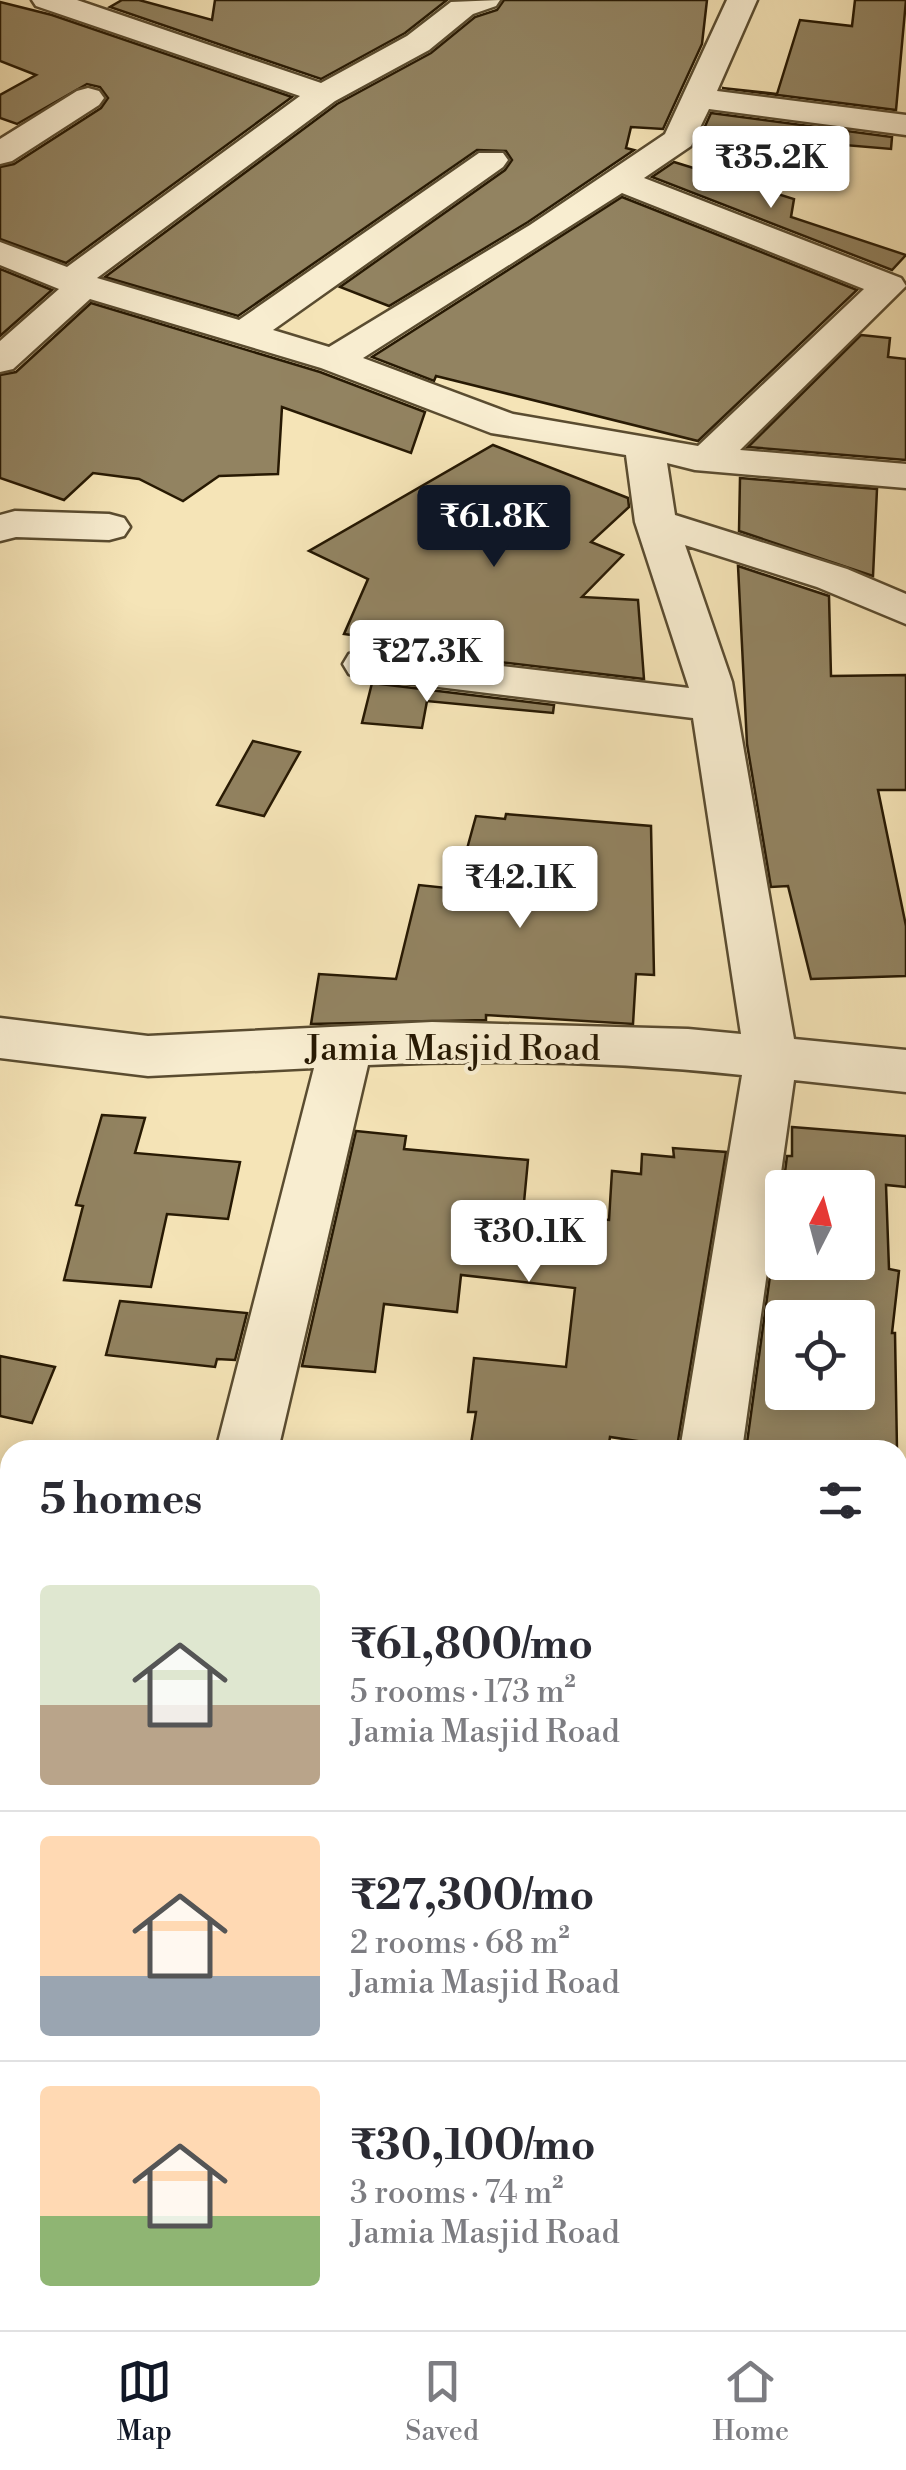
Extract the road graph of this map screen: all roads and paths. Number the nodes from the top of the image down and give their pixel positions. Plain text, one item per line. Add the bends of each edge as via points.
1 (47, 0) edge
2 (485, 0) edge
3 (742, 0) edge
4 (324, 94) junction
5 (88, 98) dead end
6 (697, 98) junction
7 (906, 125) edge
8 (0, 154) edge
9 (490, 160) dead end
10 (618, 180) junction
11 (0, 252) edge
12 (77, 284) junction
13 (244, 334) junction
14 (334, 360) junction
15 (0, 361) edge
16 (644, 446) junction
17 (708, 459) junction
18 (906, 476) edge
19 (656, 522) junction
20 (108, 527) dead end
21 (0, 528) edge
22 (906, 610) edge
23 (365, 664) dead end
24 (714, 706) junction
25 (0, 1038) edge
26 (346, 1046) junction
27 (771, 1058) junction
28 (906, 1071) edge
29 (249, 1440) edge
30 (713, 1440) edge

1 - 4 street
2 - 4 street
3 - 6 street
4 - 12 street
5 - 8 street
6 - 7 street
6 - 10 street via 679,139
9 - 13 street
10 - 14 street
10 - 17 street via 888,286
11 - 12 street
12 - 13 street
12 - 15 street
13 - 14 street
14 - 16 street via 505,426
16 - 17 street
16 - 19 street
17 - 18 street
19 - 22 street via 832,578
19 - 24 street
20 - 21 street
23 - 24 street
24 - 27 street
25 - 26 street, Jamia Masjid Road via 148,1056
26 - 27 street, Jamia Masjid Road via 649,1048
26 - 29 street
27 - 28 street, Jamia Masjid Road
27 - 30 street

